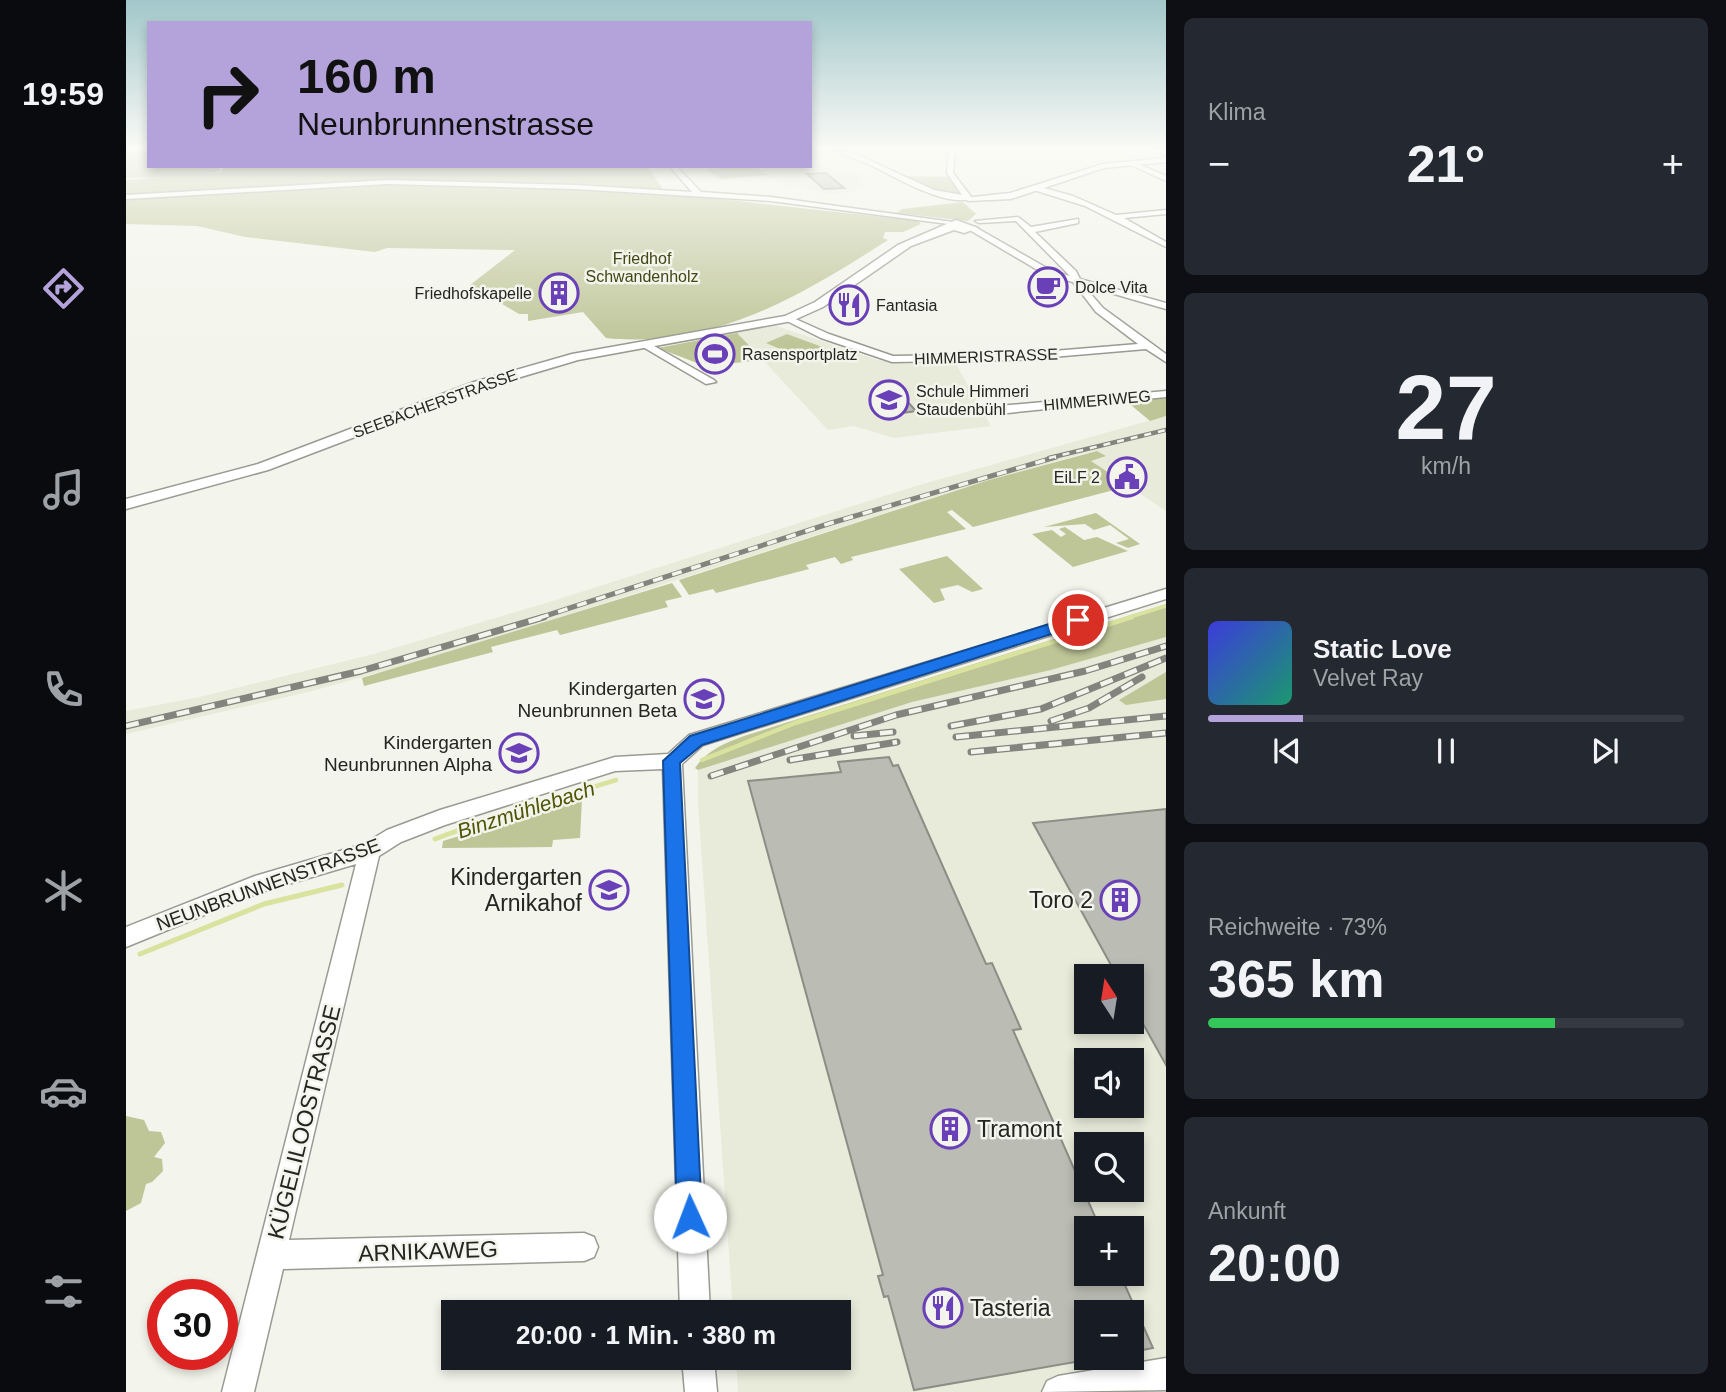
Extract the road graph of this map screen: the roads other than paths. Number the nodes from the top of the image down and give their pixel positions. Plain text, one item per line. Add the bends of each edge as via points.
1 (883, 214) edge
2 (980, 214) edge
3 (1110, 214) edge
4 (1141, 214) edge
5 (1115, 216) junction
6 (1075, 221) dead end
7 (964, 226) junction
8 (1027, 230) junction
9 (1161, 239) edge
10 (1166, 245) edge
11 (1075, 278) junction
12 (1166, 306) edge
13 (788, 319) junction
14 (647, 345) junction
15 (1149, 346) junction
16 (1166, 359) edge
17 (710, 382) dead end
18 (1166, 394) edge
19 (987, 411) dead end
20 (126, 503) edge
21 (1166, 594) edge
22 (671, 761) junction
23 (370, 851) junction
24 (126, 937) edge
25 (584, 1247) dead end
26 (271, 1255) junction
27 (694, 1300) edge
28 (699, 1370) edge
29 (1166, 1374) edge
30 (238, 1392) edge
31 (701, 1392) edge
32 (1058, 1392) edge

1 - 7 street
2 - 7 street
3 - 5 street
4 - 5 street
5 - 9 street
6 - 8 street
7 - 8 street via 1015,219
7 - 11 street via 1049,273
7 - 13 street, SEEBACHERSTRASSE via 901,247 852,285
8 - 11 street
9 - 10 street
11 - 12 street
11 - 15 street via 1097,306
13 - 14 street, SEEBACHERSTRASSE
13 - 15 street, HIMMERISTRASSE via 892,359 987,358
14 - 17 street
14 - 20 street, SEEBACHERSTRASSE via 576,357 478,385 263,467
15 - 16 street
18 - 19 street, HIMMERIWEG
21 - 22 street via 696,740
22 - 23 street, NEUNBRUNNENSTRASSE via 615,764 421,825
22 - 27 street
23 - 24 street, NEUNBRUNNENSTRASSE via 242,889
23 - 26 street, KÜGELILOOSTRASSE
25 - 26 street, ARNIKAWEG
26 - 30 street, KÜGELILOOSTRASSE
28 - 31 street
29 - 32 street

